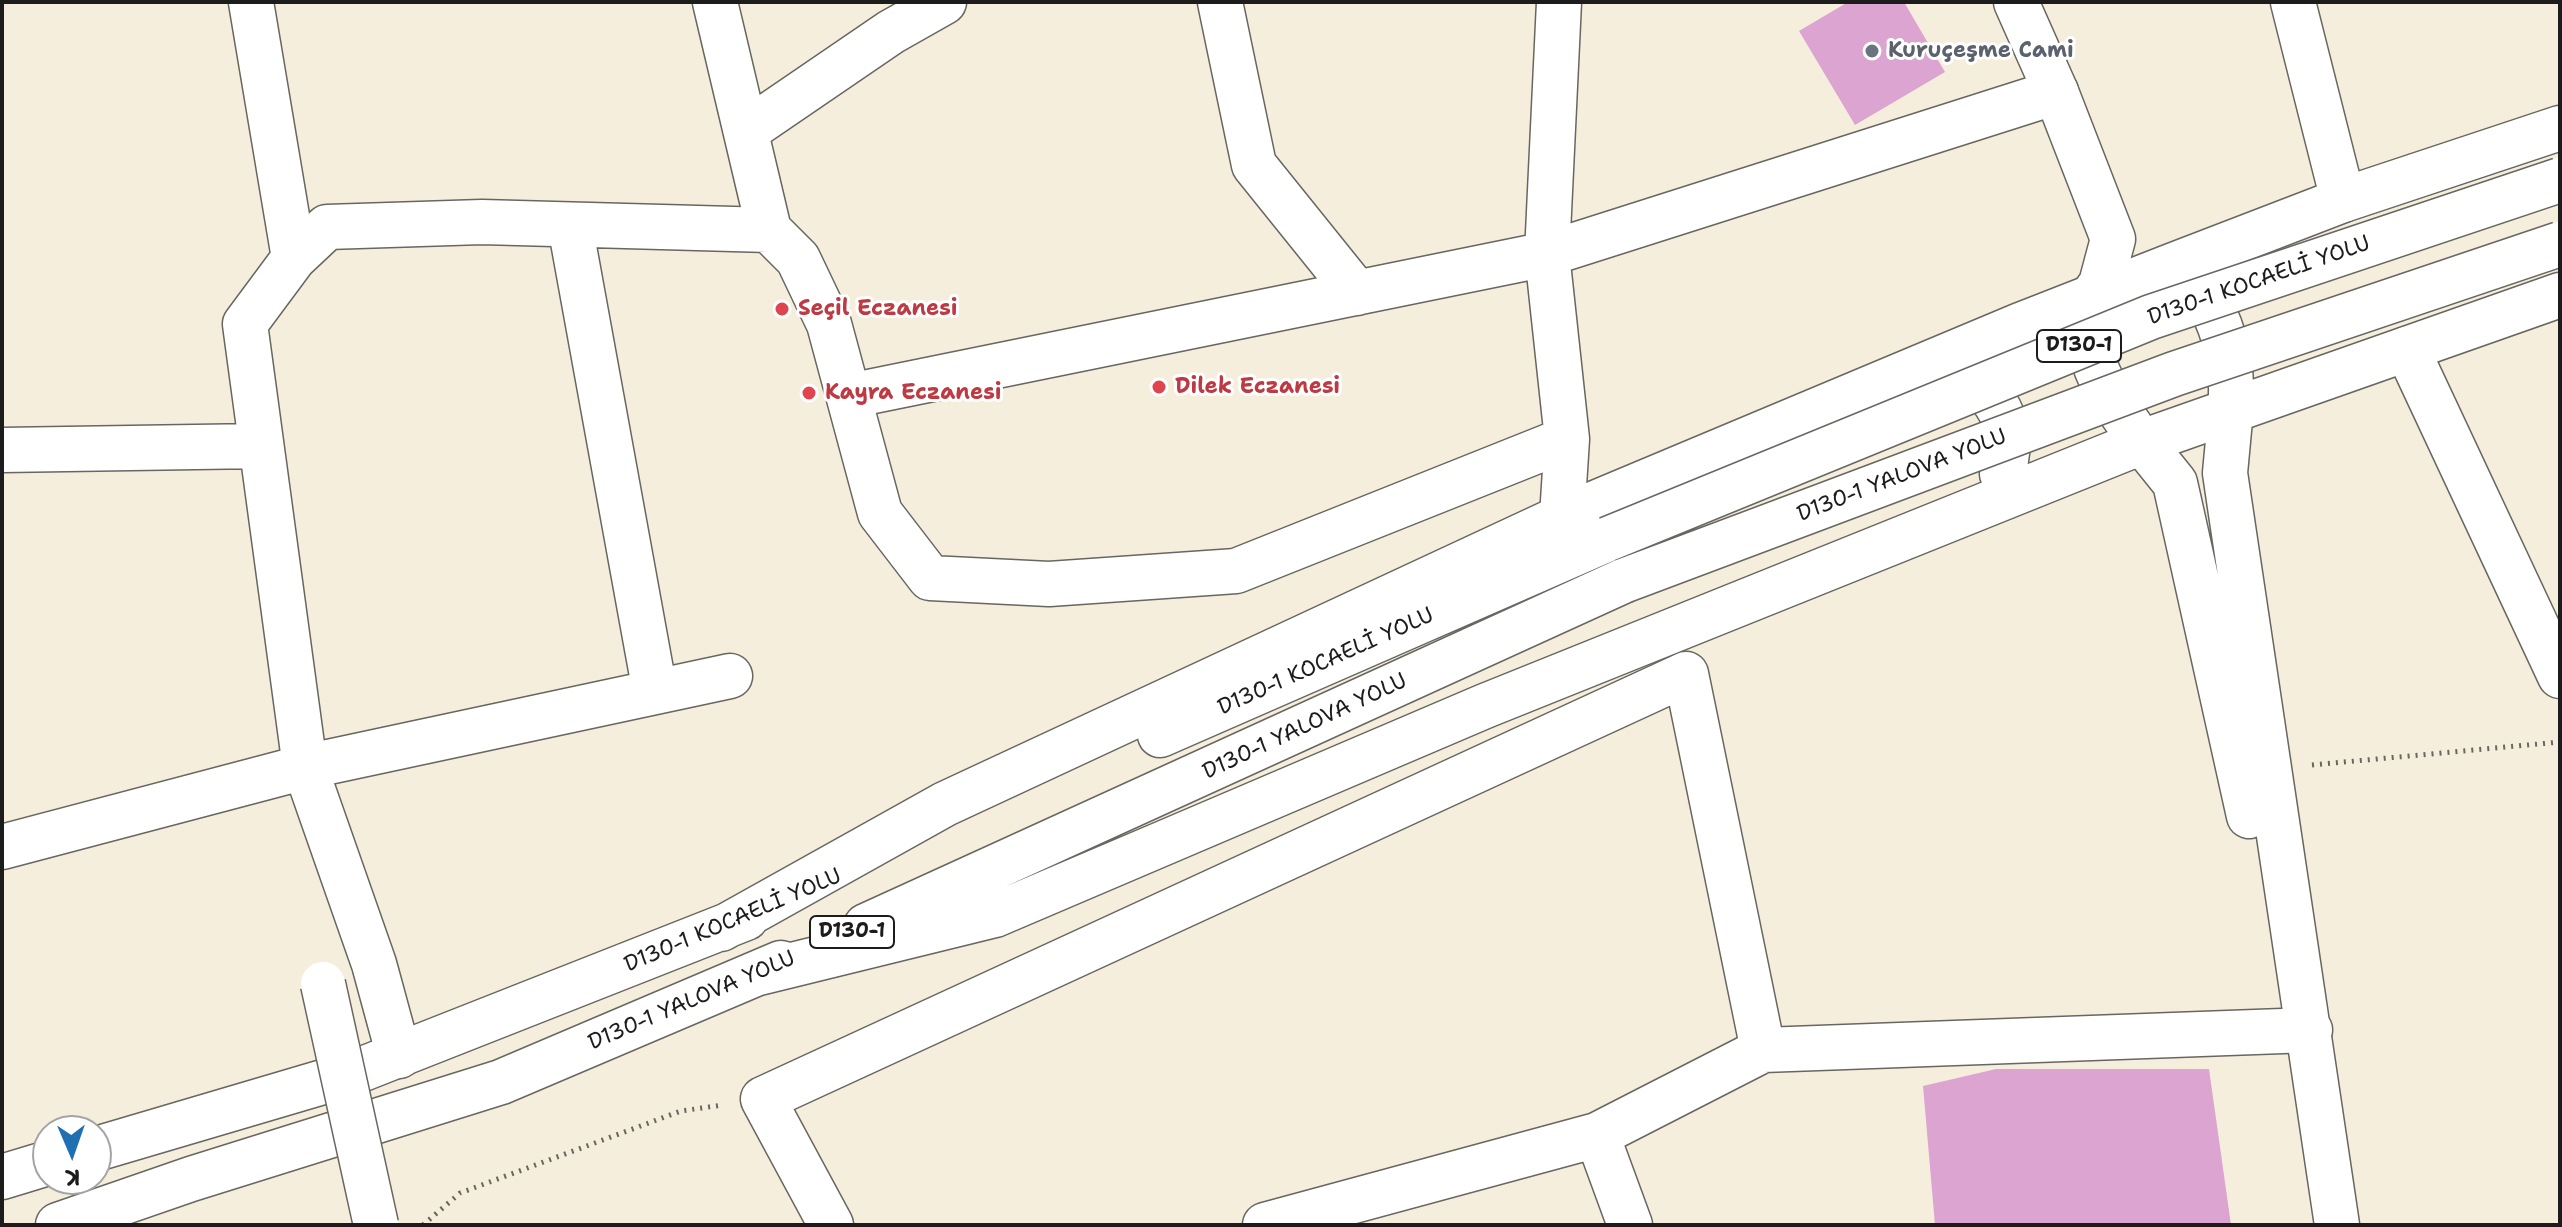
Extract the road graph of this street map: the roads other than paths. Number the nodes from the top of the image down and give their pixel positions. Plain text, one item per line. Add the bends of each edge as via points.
1 (251, 2) edge
2 (715, 2) edge
3 (944, 2) edge
4 (1220, 2) edge
5 (1559, 2) edge
6 (2016, 2) edge
7 (2293, 2) edge
8 (2056, 92) junction
9 (2560, 128) edge
10 (746, 131) junction
11 (2560, 180) edge
12 (2343, 200) junction
13 (570, 225) junction
14 (769, 230) junction
15 (2113, 239) junction
16 (2560, 244) edge
17 (1547, 254) junction
18 (294, 258) junction
19 (2174, 265) junction
20 (1357, 293) junction
21 (2560, 295) edge
22 (2091, 298) junction
23 (2407, 349) junction
24 (1926, 365) junction
25 (849, 396) junction
26 (2231, 409) junction
27 (1567, 439) junction
28 (2142, 442) junction
29 (260, 446) junction
30 (2, 450) edge
31 (1992, 502) junction
32 (1562, 517) junction
33 (730, 676) dead end
34 (2560, 676) edge
35 (655, 692) junction
36 (305, 767) junction
37 (2, 847) edge
38 (721, 929) junction
39 (755, 974) junction
40 (323, 984) dead end
41 (2298, 1031) junction
42 (1763, 1050) junction
43 (399, 1056) junction
44 (1597, 1135) junction
45 (112, 1144) edge
46 (32, 1168) edge
47 (2, 1177) edge
48 (84, 1221) edge
49 (376, 1225) edge
50 (831, 1225) edge
51 (1265, 1225) edge
52 (1630, 1225) edge
53 (2313, 1225) edge
54 (2337, 1225) edge

1 - 18 main road
2 - 10 main road
3 - 10 main road
4 - 20 main road via 1254,165
5 - 17 main road
6 - 8 main road
7 - 12 main road
8 - 15 main road
8 - 17 main road
9 - 12 main road
10 - 14 main road
11 - 38 main road, D130-1 KOCAELİ YOLU / D130-1, bridge via 2151,317 1608,539
12 - 19 main road
13 - 14 main road
13 - 18 main road via 327,227
13 - 35 main road
14 - 25 main road via 798,259 829,324
15 - 19 main road via 2140,256
15 - 22 main road via 2101,284
16 - 39 main road, D130-1 YALOVA YOLU / D130-1, bridge via 2174,374 1623,581
17 - 20 main road
17 - 27 main road
18 - 29 main road via 245,324
19 - 22 main road
19 - 26 main road via 2197,284 2218,319 2228,358
20 - 25 main road
21 - 23 main road
22 - 24 main road
22 - 28 main road via 2086,324 2094,367
23 - 26 main road
23 - 34 main road
24 - 31 main road via 1987,389 1998,407 2007,447
24 - 32 main road
25 - 27 main road via 880,513 930,578 1049,584 1236,571
26 - 28 main road
26 - 41 main road via 2225,473 2271,769
27 - 32 main road
28 - 31 main road
28 - 41 main road via 2175,483
29 - 30 main road
29 - 36 main road
31 - 39 main road via 1485,706 995,915
32 - 38 main road via 945,804
33 - 35 main road
35 - 36 main road
36 - 37 main road
36 - 43 main road via 374,964
38 - 43 main road, D130-1 KOCAELİ YOLU / D130-1
39 - 48 main road, D130-1 YALOVA YOLU / D130-1 via 501,1082 191,1179
40 - 49 main road, bridge
41 - 42 main road
41 - 53 main road
41 - 54 main road
42 - 44 main road
42 - 50 main road via 1686,674 763,1099
43 - 45 main road, D130-1 KOCAELİ YOLU / D130-1
44 - 51 main road
44 - 52 main road
46 - 47 main road

